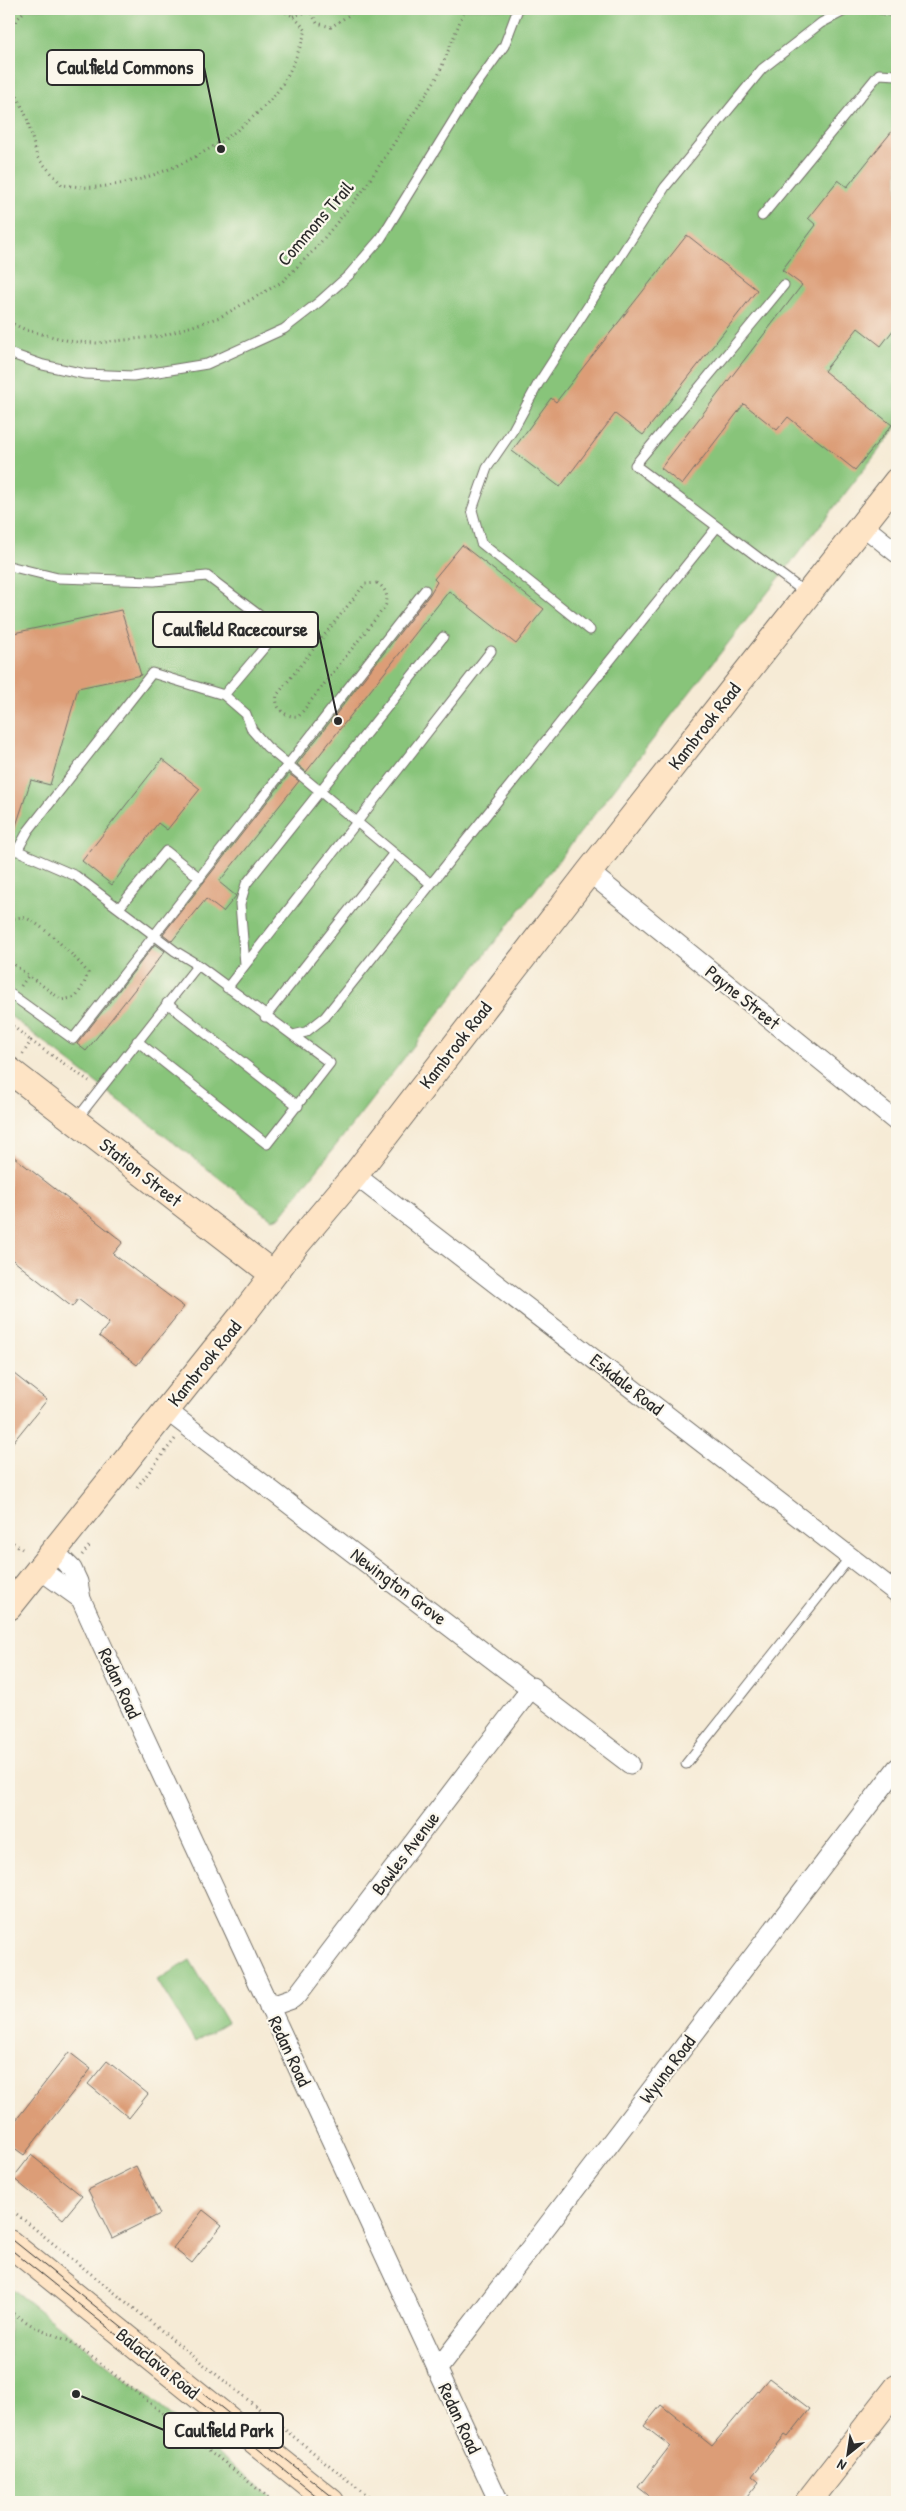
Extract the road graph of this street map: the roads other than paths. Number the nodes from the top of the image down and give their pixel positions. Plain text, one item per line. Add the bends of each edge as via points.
1 (518, 9) edge
2 (848, 9) edge
3 (880, 9) edge
4 (831, 13) edge
5 (897, 13) edge
6 (897, 75) edge
7 (762, 216) dead end
8 (784, 286) dead end
9 (9, 353) edge
10 (897, 480) edge
11 (862, 525) junction
12 (717, 526) junction
13 (897, 553) edge
14 (9, 566) edge
15 (425, 590) dead end
16 (807, 594) junction
17 (590, 630) dead end
18 (444, 636) dead end
19 (491, 651) dead end
20 (224, 694) junction
21 (288, 765) junction
22 (321, 792) junction
23 (357, 822) junction
24 (13, 849) edge
25 (394, 853) junction
26 (588, 872) junction
27 (200, 878) junction
28 (431, 884) junction
29 (119, 908) junction
30 (155, 936) junction
31 (245, 964) junction
32 (198, 965) junction
33 (227, 988) junction
34 (9, 993) edge
35 (167, 1002) junction
36 (265, 1017) junction
37 (292, 1035) junction
38 (136, 1041) junction
39 (10, 1071) edge
40 (298, 1106) junction
41 (76, 1120) junction
42 (897, 1122) edge
43 (355, 1175) junction
44 (273, 1274) junction
45 (176, 1418) junction
46 (851, 1556) junction
47 (46, 1560) junction
48 (897, 1593) edge
49 (9, 1607) edge
50 (532, 1687) junction
51 (630, 1764) dead end
52 (686, 1764) dead end
53 (897, 1768) edge
54 (269, 2007) junction
55 (9, 2243) edge
56 (437, 2370) junction
57 (897, 2388) edge
58 (331, 2502) edge
59 (499, 2502) edge
60 (808, 2502) edge

1 - 9 lane via 504,46 471,92 381,238 337,286 284,329 207,364 133,376 85,374
2 - 4 lane
3 - 5 lane
4 - 17 lane via 762,69 666,187 487,468 472,510 481,543
6 - 7 lane via 878,74
8 - 12 lane via 635,465
10 - 11 street, Kambrook Road
11 - 13 street
11 - 16 street, Kambrook Road
12 - 16 lane
12 - 28 lane
14 - 20 lane via 58,578 154,581 208,576 279,630
15 - 21 lane
16 - 26 street, Kambrook Road
18 - 22 lane
19 - 23 lane
20 - 21 lane via 246,714 257,736
20 - 24 lane via 152,673
21 - 22 lane
21 - 27 lane
22 - 23 lane
22 - 31 lane via 246,884 240,904
23 - 25 lane
23 - 31 lane
24 - 29 lane via 76,876
25 - 28 lane
25 - 36 lane
26 - 42 street, Payne Street
26 - 43 street, Kambrook Road
27 - 29 lane via 166,851
27 - 30 lane
28 - 37 lane via 325,1017 306,1032
29 - 30 lane
30 - 32 lane
30 - 34 lane via 73,1039
31 - 33 lane
32 - 33 lane
32 - 35 lane
33 - 36 lane
35 - 38 lane
35 - 40 lane
36 - 37 lane
37 - 40 lane via 330,1063
38 - 40 lane via 267,1144
38 - 41 lane
39 - 41 street, Station Street
41 - 44 street, Station Street
43 - 44 street, Kambrook Road
43 - 46 street, Eskdale Road
44 - 45 street, Kambrook Road
45 - 47 street, Kambrook Road
45 - 50 street, Newington Grove
46 - 48 street, Eskdale Road
46 - 52 lane
47 - 49 street, Kambrook Road
47 - 54 street, Redan Road via 72,1569 81,1599
50 - 51 street, Newington Grove
50 - 54 street, Bowles Avenue via 298,1994 292,2000
53 - 56 street, Wyuna Road
54 - 56 street, Redan Road
55 - 58 street, Balaclava Road
56 - 59 street, Redan Road
57 - 60 street

